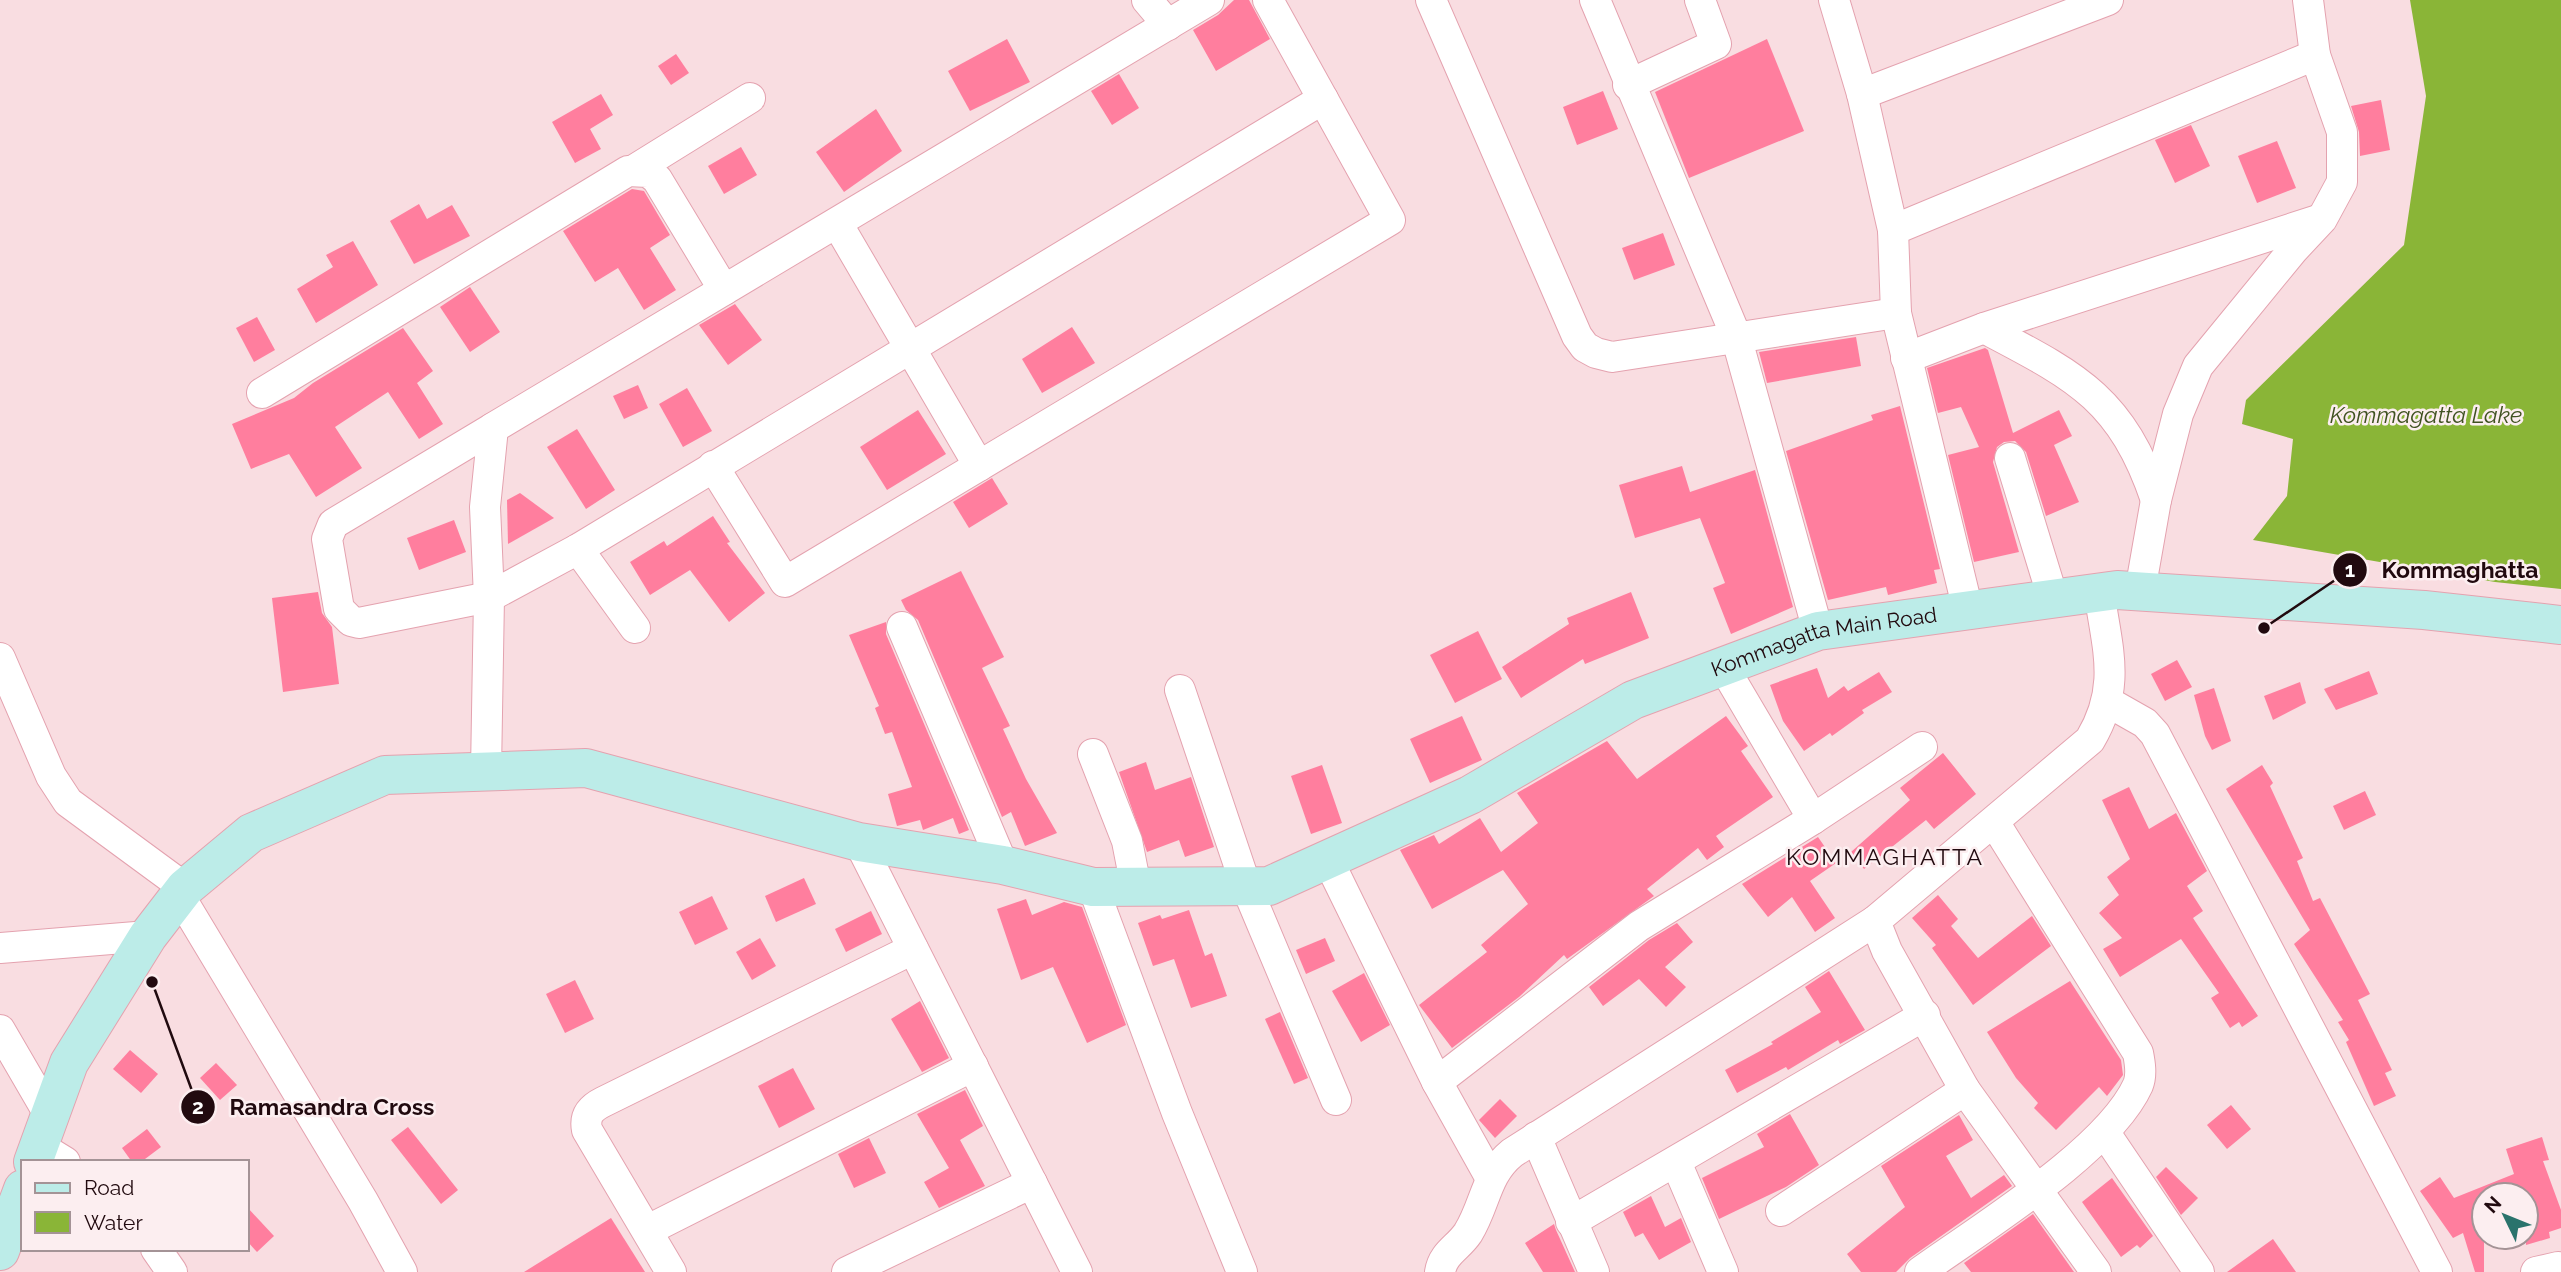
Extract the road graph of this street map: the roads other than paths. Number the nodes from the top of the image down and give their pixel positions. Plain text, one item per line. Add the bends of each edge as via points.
1 (1147, 0) edge
2 (1209, 0) edge
3 (1268, 0) edge
4 (1431, 0) edge
5 (1595, 0) edge
6 (1700, 0) edge
7 (1834, 0) edge
8 (2108, 0) edge
9 (2308, 0) edge
10 (1168, 25) junction
11 (2315, 55) junction
12 (1628, 85) junction
13 (1862, 94) junction
14 (750, 98) dead end
15 (1323, 99) junction
16 (634, 170) junction
17 (2322, 219) junction
18 (837, 223) junction
19 (1893, 230) junction
20 (724, 290) junction
21 (1896, 313) junction
22 (1984, 328) junction
23 (1736, 336) junction
24 (909, 347) junction
25 (1906, 358) junction
26 (262, 393) dead end
27 (493, 428) junction
28 (2010, 458) dead end
29 (713, 466) junction
30 (979, 466) junction
31 (2156, 500) junction
32 (578, 549) junction
33 (2099, 591) junction
34 (2140, 591) junction
35 (489, 597) junction
36 (2053, 598) junction
37 (1968, 610) junction
38 (2561, 625) edge
39 (902, 627) dead end
40 (635, 628) dead end
41 (1818, 631) junction
42 (0, 658) edge
43 (1723, 666) junction
44 (1180, 690) dead end
45 (2108, 702) junction
46 (1923, 747) dead end
47 (1093, 754) dead end
48 (486, 771) junction
49 (1813, 819) junction
50 (1994, 822) junction
51 (859, 842) junction
52 (1328, 860) junction
53 (1003, 864) junction
54 (1246, 886) junction
55 (1093, 887) junction
56 (1136, 887) junction
57 (182, 891) junction
58 (1875, 921) junction
59 (148, 936) junction
60 (0, 948) edge
61 (913, 948) junction
62 (1925, 1015) junction
63 (0, 1030) edge
64 (972, 1066) junction
65 (1437, 1082) junction
66 (1965, 1090) junction
67 (1336, 1100) dead end
68 (2105, 1133) junction
69 (1536, 1136) junction
70 (47, 1146) edge
71 (1676, 1162) junction
72 (1490, 1177) junction
73 (1032, 1183) junction
74 (2035, 1189) junction
75 (21, 1194) edge
76 (1781, 1211) dead end
77 (1571, 1222) junction
78 (648, 1230) junction
79 (0, 1251) edge
80 (157, 1251) edge
81 (172, 1272) edge
82 (402, 1272) edge
83 (671, 1272) edge
84 (847, 1272) edge
85 (1077, 1272) edge
86 (1241, 1272) edge
87 (1440, 1272) edge
88 (1594, 1272) edge
89 (1723, 1272) edge
90 (1920, 1272) edge
91 (2096, 1272) edge
92 (2199, 1272) edge
93 (2437, 1272) edge

1 - 10 street
2 - 10 street
3 - 15 street
4 - 23 street via 1584,346 1612,357
5 - 12 street
6 - 12 street via 1716,44
7 - 13 street
8 - 13 street
9 - 11 street
10 - 18 street
11 - 17 street via 2342,132 2342,182
11 - 19 street
12 - 23 street
13 - 19 street
14 - 16 street
15 - 24 street
15 - 30 street via 1390,219
16 - 20 street via 657,179
16 - 26 street
17 - 22 street
17 - 31 street via 2198,366 2178,414
18 - 20 street
18 - 24 street
19 - 21 street
20 - 27 street
21 - 23 street
21 - 25 street
22 - 25 street
22 - 31 street via 2070,376 2112,410 2142,458
23 - 41 street
24 - 29 street
24 - 30 street
25 - 37 street
27 - 35 street via 485,507
27 - 35 street via 346,514 333,524 327,539 339,609 351,621
28 - 36 street
29 - 30 street via 785,582
29 - 32 street
31 - 34 street
32 - 35 street
32 - 40 street
33 - 34 main road, Kommagatta Main Road
33 - 36 main road, Kommagatta Main Road
33 - 45 street via 2111,686
34 - 38 main road, Kommagatta Main Road via 2424,610
35 - 48 street
36 - 37 main road, Kommagatta Main Road
37 - 41 main road, Kommagatta Main Road
39 - 53 street
41 - 43 main road, Kommagatta Main Road
42 - 57 street via 51,776 68,802
43 - 49 street
43 - 52 main road, Kommagatta Main Road via 1633,700 1469,794
44 - 54 street
45 - 50 street via 2090,740
45 - 93 street via 2155,734
46 - 49 street
47 - 56 street via 1127,841
48 - 51 main road, Kommagatta Main Road via 586,768
48 - 57 main road, Kommagatta Main Road via 385,775 251,833
49 - 65 street via 1639,926
50 - 58 street
50 - 68 street via 2138,1053 2139,1082
51 - 53 main road, Kommagatta Main Road
51 - 61 street
52 - 54 main road, Kommagatta Main Road via 1269,886
52 - 65 street
53 - 55 main road, Kommagatta Main Road
54 - 56 main road, Kommagatta Main Road
54 - 67 street
55 - 56 main road, Kommagatta Main Road
55 - 86 street
57 - 59 main road, Kommagatta Main Road
57 - 82 street
58 - 62 street
58 - 69 street
59 - 60 street
59 - 70 main road, Kommagatta Main Road via 69,1063
61 - 64 street
61 - 78 street via 594,1107 587,1116 587,1130
62 - 66 street
62 - 71 street
63 - 70 street
64 - 73 street
64 - 78 street
65 - 72 street
66 - 74 street
66 - 76 street
68 - 74 street
68 - 92 street
69 - 72 street via 1501,1161
69 - 77 street
71 - 77 street
71 - 89 street
72 - 87 street via 1487,1194 1467,1234 1443,1259
73 - 84 street
73 - 85 street
74 - 90 street
74 - 91 street
75 - 79 main road
77 - 88 street
78 - 83 street
80 - 81 street

